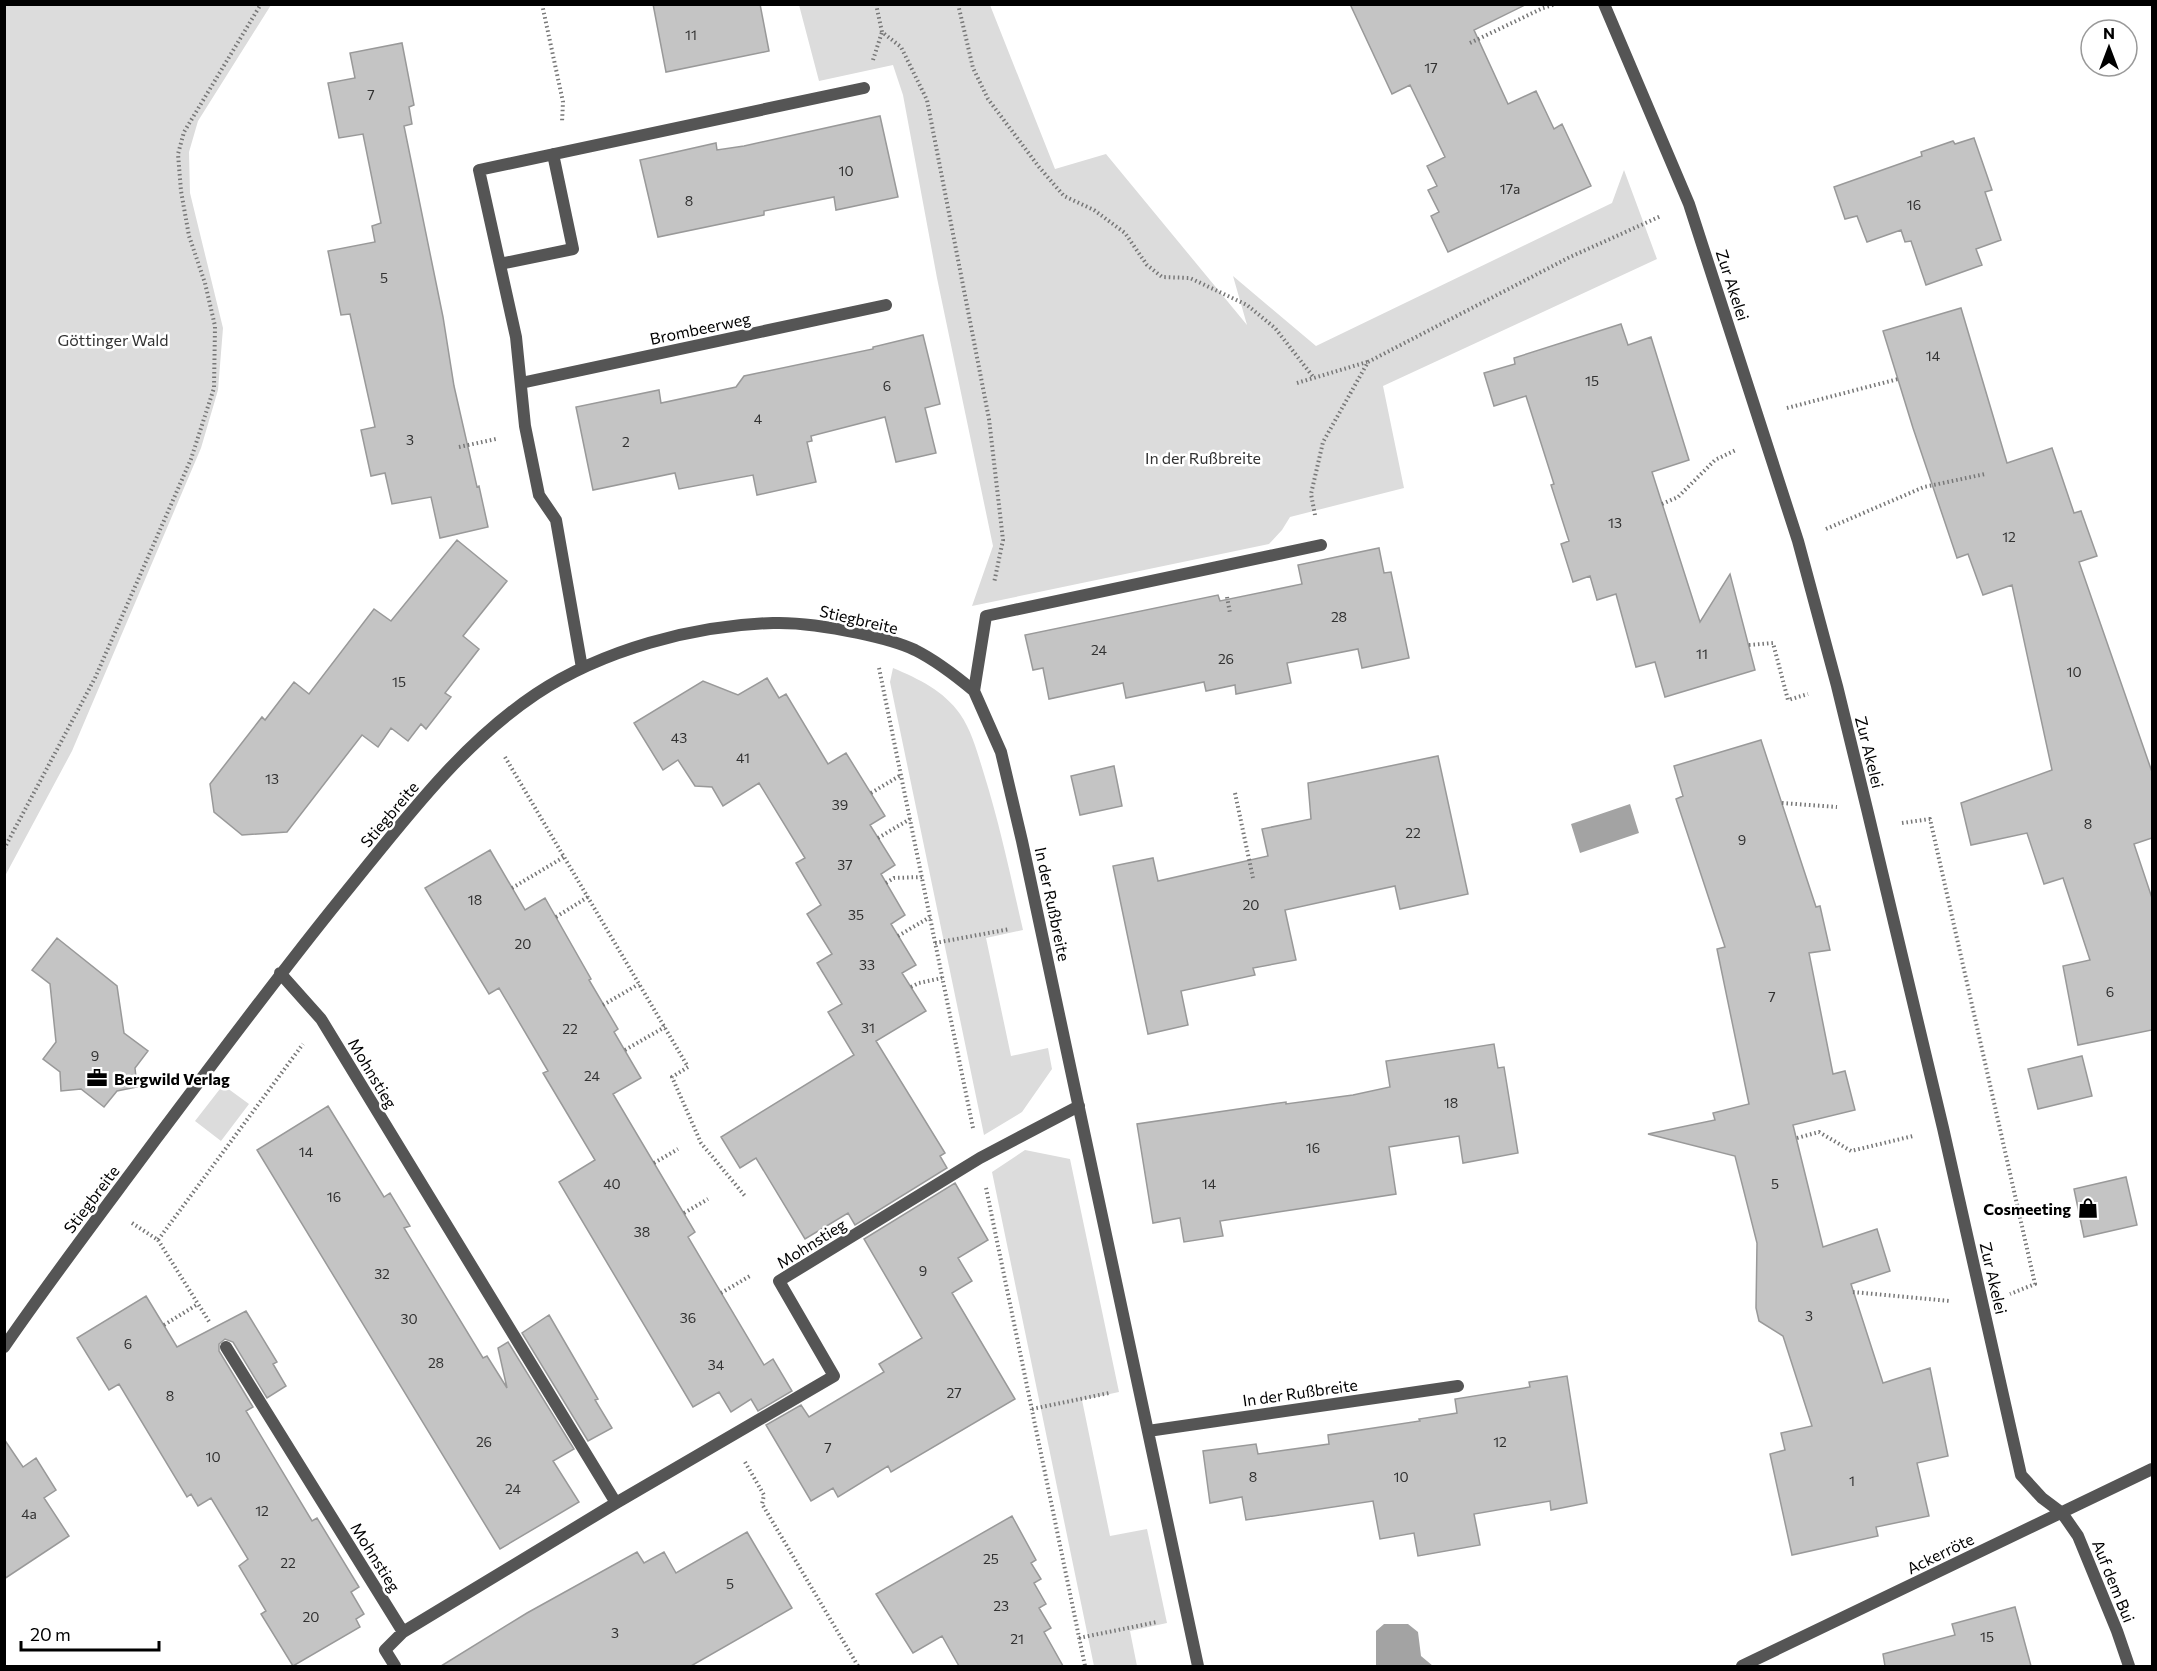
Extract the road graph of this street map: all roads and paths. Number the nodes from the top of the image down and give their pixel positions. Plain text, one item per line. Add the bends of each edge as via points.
1 (261, 4) edge
2 (542, 4) edge
3 (876, 4) edge
4 (958, 4) edge
5 (1556, 4) edge
6 (1604, 4) edge
7 (1470, 42) dead end
8 (864, 88) dead end
9 (557, 154) junction
10 (1689, 204) junction
11 (500, 264) junction
12 (886, 305) dead end
13 (1368, 362) junction
14 (1314, 378) junction
15 (1898, 379) dead end
16 (521, 383) junction
17 (1297, 383) dead end
18 (1757, 416) junction
19 (526, 432) junction
20 (1766, 440) junction
21 (459, 447) dead end
22 (1985, 474) dead end
23 (1662, 504) dead end
24 (1798, 541) junction
25 (1321, 545) joint
26 (986, 616) junction
27 (1749, 645) dead end
28 (582, 668) junction
29 (1837, 686) junction
30 (974, 691) junction
31 (489, 730) junction
32 (901, 775) dead end
33 (871, 793) dead end
34 (1235, 793) dead end
35 (1782, 803) dead end
36 (1867, 809) junction
37 (910, 819) dead end
38 (1872, 828) junction
39 (878, 838) dead end
40 (4, 849) edge
41 (564, 857) junction
42 (922, 877) dead end
43 (1253, 878) dead end
44 (886, 883) dead end
45 (512, 888) dead end
46 (588, 897) junction
47 (556, 917) dead end
48 (930, 917) dead end
49 (1040, 923) junction
50 (898, 936) dead end
51 (935, 943) dead end
52 (280, 973) junction
53 (942, 978) dead end
54 (639, 984) junction
55 (911, 987) dead end
56 (603, 1005) dead end
57 (321, 1019) junction
58 (665, 1027) junction
59 (625, 1050) dead end
60 (1079, 1106) junction
61 (1943, 1128) junction
62 (1797, 1138) dead end
63 (678, 1149) dead end
64 (654, 1163) dead end
65 (745, 1196) dead end
66 (708, 1199) dead end
67 (107, 1205) junction
68 (684, 1213) dead end
69 (158, 1240) junction
70 (753, 1274) dead end
71 (1853, 1292) dead end
72 (721, 1293) dead end
73 (198, 1304) junction
74 (1983, 1304) junction
75 (164, 1325) dead end
76 (4, 1347) edge
77 (226, 1347) joint
78 (1458, 1386) dead end
79 (1139, 1387) junction
80 (1032, 1409) dead end
81 (1148, 1431) junction
82 (730, 1437) junction
83 (2152, 1469) edge
84 (616, 1503) junction
85 (2062, 1513) junction
86 (1187, 1615) junction
87 (403, 1632) junction
88 (1079, 1638) dead end
89 (395, 1666) edge
90 (858, 1666) edge
91 (1198, 1666) edge
92 (1742, 1666) edge
93 (2129, 1666) edge

1 - 40 path via 188,124 178,154 189,236 215,326 214,388 191,459 95,678
2 - 9 path via 563,102
3 - 26 path via 882,32 901,47 927,100 989,419 1004,540
4 - 14 path via 973,68 988,99 1064,196 1094,210 1125,233 1147,265 1162,277 1190,279 1246,304 1275,328
5 - 7 path
6 - 10 street, Zur Akelei
8 - 9 street
9 - 11 street via 573,249
9 - 11 street via 479,170
10 - 13 path via 1570,257
10 - 18 street, Zur Akelei
11 - 16 street
12 - 16 street, Brombeerweg
13 - 14 path
13 - 25 path via 1323,442 1311,494
14 - 17 path
15 - 18 path
16 - 19 street
18 - 20 street, Zur Akelei
19 - 21 path
19 - 28 street via 539,495 556,520
20 - 23 path via 1722,456 1678,497
20 - 24 street, Zur Akelei
22 - 24 path via 1924,487
24 - 29 street, Zur Akelei
25 - 26 street
26 - 30 street
27 - 29 path via 1773,643 1788,700
28 - 30 street, Stiegbreite via 674,636 722,626 775,622 823,626 913,649 948,669
28 - 31 street, Stiegbreite via 537,694
29 - 36 street, Zur Akelei
30 - 49 street, In der Rußbreite via 1001,752
31 - 41 path
31 - 52 street, Stiegbreite via 408,816
32 - 33 path
34 - 43 path
35 - 36 path
36 - 38 street, Zur Akelei
37 - 39 path
38 - 61 street, Zur Akelei
38 - 74 path via 1930,819 2035,1284
41 - 45 path
41 - 46 path
42 - 44 path via 894,878
46 - 47 path
46 - 54 path
48 - 50 path
49 - 51 path
49 - 60 street, In der Rußbreite
52 - 57 street, Mohnstieg
52 - 67 street, Stiegbreite
53 - 55 path
54 - 56 path
54 - 58 path
57 - 69 path
57 - 84 street, Mohnstieg
58 - 59 path
58 - 65 path via 688,1067 672,1077 701,1143
60 - 79 street, In der Rußbreite
60 - 82 street, Mohnstieg via 980,1158 779,1281 834,1376
61 - 62 path via 1851,1151 1819,1132
61 - 74 street, Zur Akelei
63 - 64 path
66 - 68 path
67 - 69 path
67 - 76 street, Stiegbreite
69 - 73 path
70 - 72 path
71 - 74 path
73 - 75 path
73 - 77 path
74 - 85 street, Zur Akelei via 2021,1475
77 - 87 street, Mohnstieg
78 - 81 street, In der Rußbreite
79 - 80 path
79 - 81 street, In der Rußbreite
81 - 86 street, In der Rußbreite
82 - 84 street, Mohnstieg
82 - 90 path via 764,1495 762,1504
83 - 85 street, Ackerröte
84 - 87 street, Mohnstieg
85 - 92 street, Ackerröte
85 - 93 street, Auf dem Bui via 2078,1536
86 - 88 path
86 - 91 street, In der Rußbreite
87 - 89 street, Mohnstieg via 385,1650

